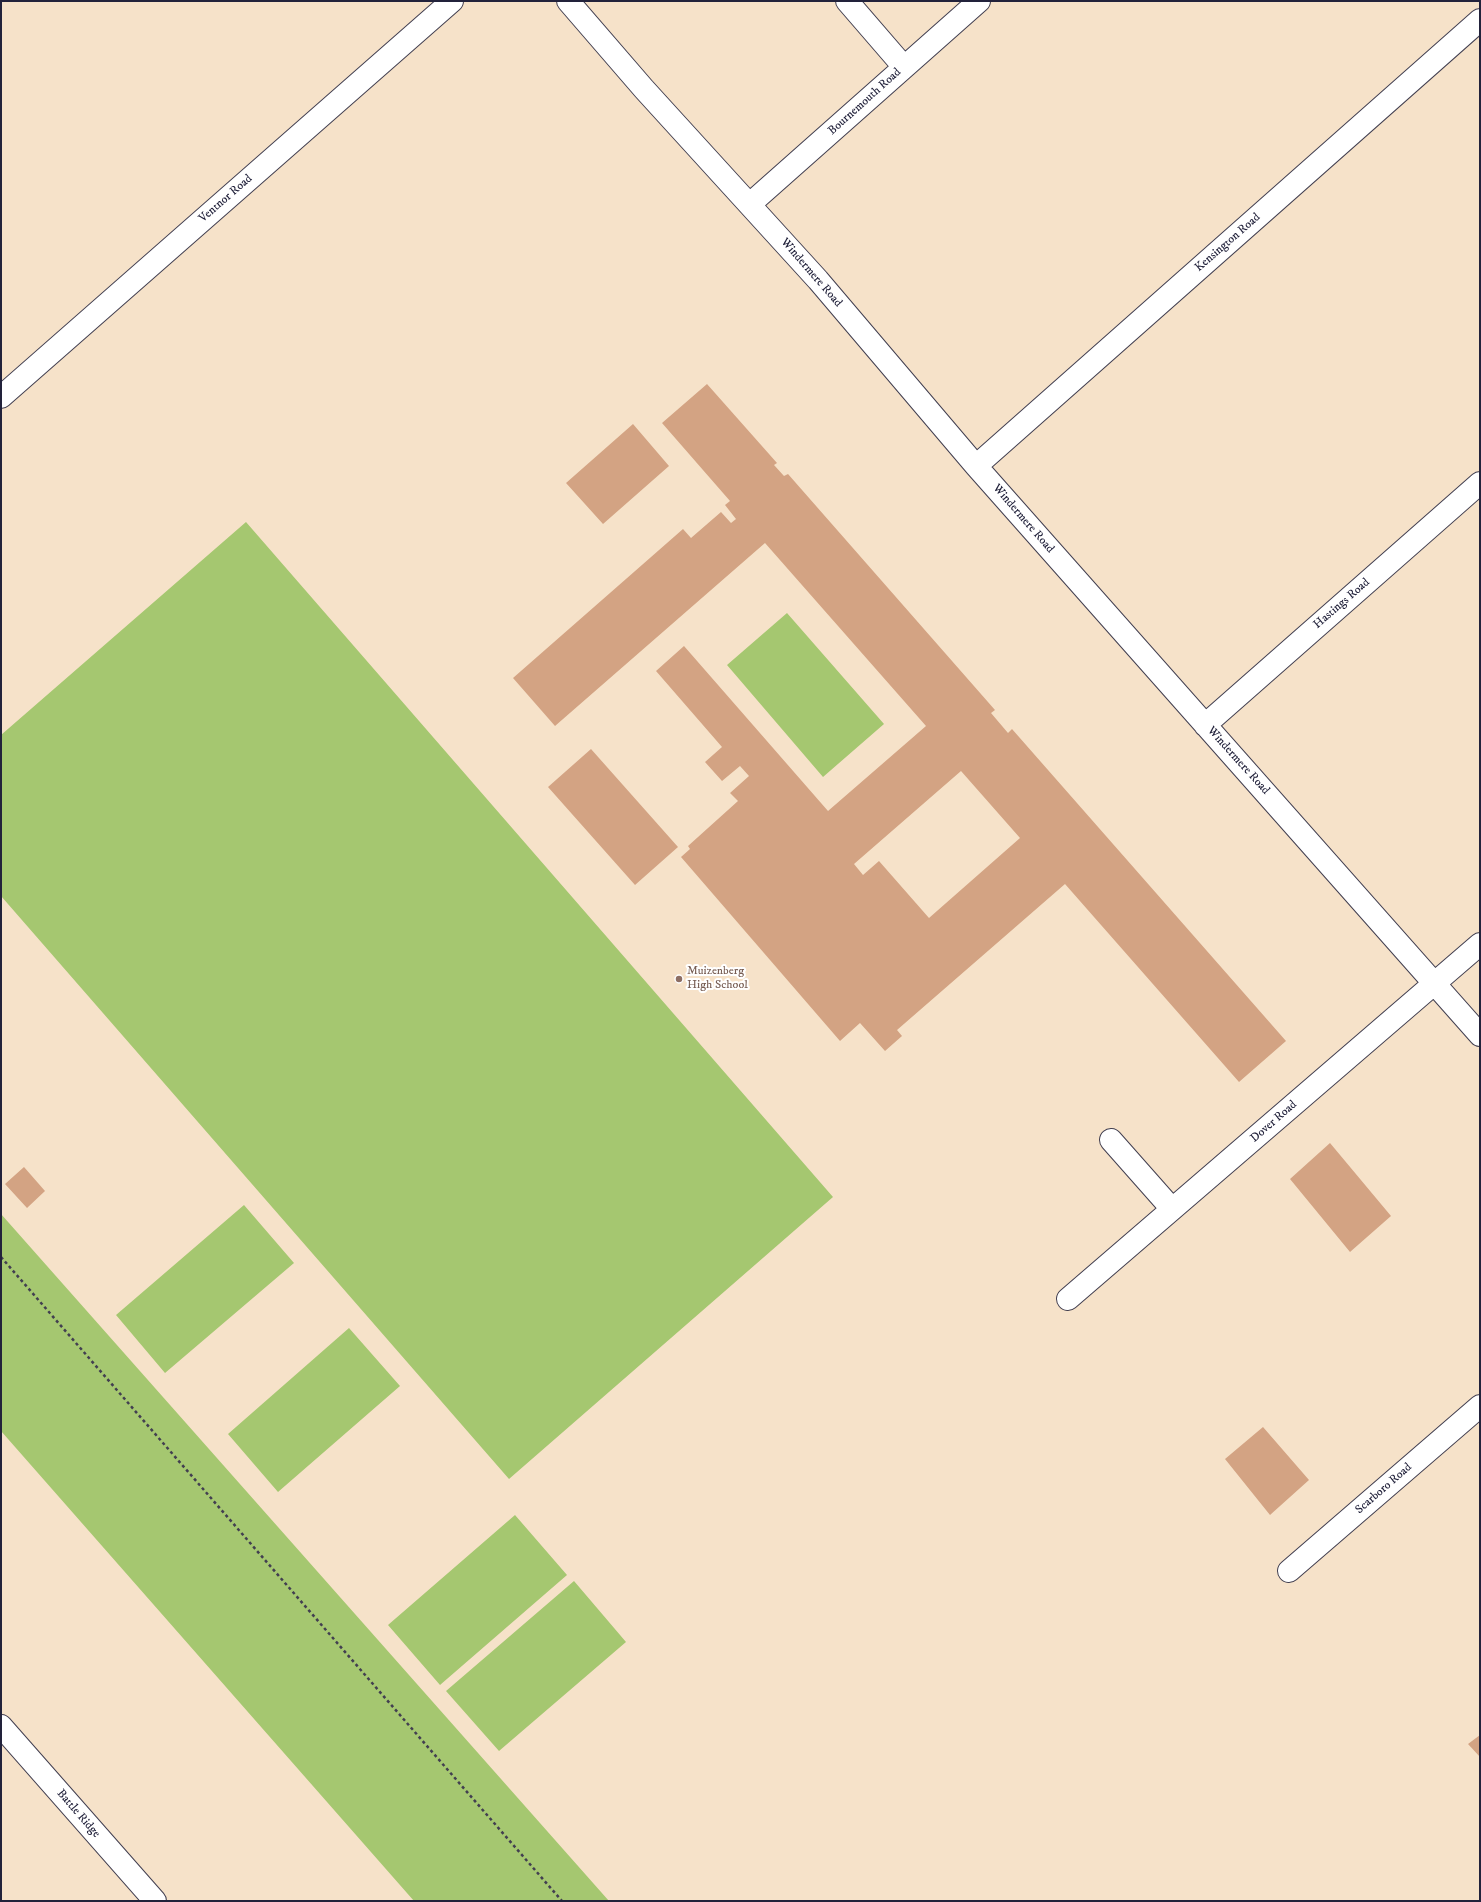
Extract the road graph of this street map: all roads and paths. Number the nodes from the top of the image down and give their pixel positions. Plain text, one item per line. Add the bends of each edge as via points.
1 (452, 1) edge
2 (568, 1) edge
3 (846, 1) edge
4 (979, 1) edge
5 (1480, 20) edge
6 (904, 67) junction
7 (750, 204) junction
8 (1, 397) edge
9 (976, 466) junction
10 (1480, 484) edge
11 (1205, 725) junction
12 (1480, 944) edge
13 (1435, 983) junction
14 (1480, 1035) edge
15 (1111, 1140) dead end
16 (1172, 1209) junction
17 (1, 1257) edge
18 (1068, 1299) dead end
19 (1480, 1406) edge
20 (1289, 1572) dead end
21 (1, 1726) edge
22 (155, 1901) edge
23 (562, 1901) edge

1 - 8 street, Ventnor Road
2 - 7 street, Windermere Road via 644,89
3 - 6 street
4 - 6 street, Bournemouth Road
5 - 9 street, Kensington Road
6 - 7 street, Bournemouth Road
7 - 9 street, Windermere Road
9 - 11 street, Windermere Road
10 - 11 street, Hastings Road
11 - 13 street, Windermere Road
12 - 13 street, Dover Road
13 - 14 street, Windermere Road
13 - 16 street, Dover Road
15 - 16 street
16 - 18 street, Dover Road
17 - 23 path
19 - 20 street, Scarboro Road
21 - 22 street, Battle Ridge

